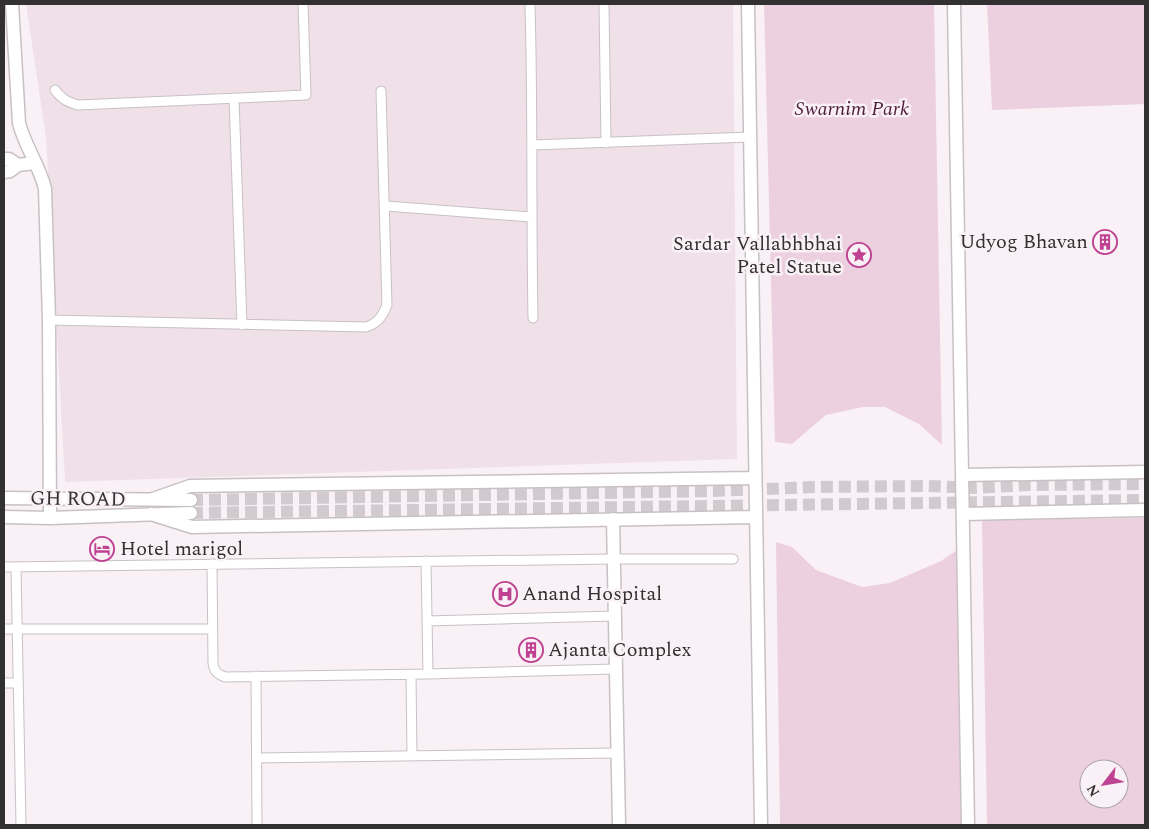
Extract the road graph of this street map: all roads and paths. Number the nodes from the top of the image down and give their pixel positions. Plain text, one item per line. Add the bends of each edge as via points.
1 (12, 4) edge
2 (303, 4) edge
3 (530, 4) edge
4 (604, 4) edge
5 (748, 4) edge
6 (954, 4) edge
7 (55, 90) dead end
8 (381, 91) dead end
9 (234, 98) junction
10 (750, 137) junction
11 (606, 143) junction
12 (532, 145) junction
13 (4, 159) edge
14 (34, 163) junction
15 (18, 165) junction
16 (4, 172) edge
17 (386, 206) junction
18 (531, 217) junction
19 (533, 318) dead end
20 (49, 320) junction
21 (242, 325) junction
22 (1145, 472) edge
23 (963, 475) junction
24 (755, 478) junction
25 (4, 498) edge
26 (49, 498) junction
27 (153, 500) junction
28 (1145, 510) edge
29 (151, 514) junction
30 (964, 514) junction
31 (4, 517) edge
32 (756, 517) junction
33 (50, 518) junction
34 (613, 519) junction
35 (614, 559) junction
36 (733, 559) dead end
37 (426, 562) junction
38 (212, 564) junction
39 (4, 567) edge
40 (16, 567) junction
41 (615, 616) junction
42 (427, 622) junction
43 (4, 629) edge
44 (17, 629) junction
45 (212, 629) junction
46 (616, 670) junction
47 (428, 674) junction
48 (411, 675) junction
49 (256, 676) junction
50 (4, 683) edge
51 (18, 683) junction
52 (617, 753) junction
53 (412, 756) junction
54 (257, 758) junction
55 (21, 825) edge
56 (257, 825) edge
57 (619, 825) edge
58 (761, 825) edge
59 (968, 825) edge

1 - 14 street via 19,123
2 - 9 street via 306,95
3 - 12 street
4 - 11 street
5 - 10 street
6 - 23 street
7 - 9 street via 67,102 78,105
8 - 17 street
9 - 21 street
10 - 11 street
10 - 24 street
11 - 12 street
12 - 18 street
13 - 15 street
14 - 15 street
14 - 20 street via 46,189
15 - 16 street via 10,172
17 - 18 street
17 - 21 street via 387,305 375,324 366,327
18 - 19 street
20 - 21 street
20 - 26 street
22 - 23 street
23 - 30 street
24 - 27 street via 190,486
24 - 32 street
25 - 26 street, GH ROAD
26 - 27 street, GH ROAD
26 - 33 street
27 - 29 street, GH ROAD via 191,506
28 - 30 street
29 - 33 street, GH ROAD
29 - 34 street via 192,527
30 - 59 street
31 - 33 street, GH ROAD
32 - 34 street
32 - 58 street
34 - 35 street
35 - 36 street
35 - 37 street
35 - 41 street
37 - 38 street
37 - 42 street
38 - 40 street
38 - 45 street
39 - 40 street
40 - 44 street
41 - 42 street
41 - 46 street
42 - 47 street
43 - 44 street
44 - 45 street
44 - 51 street
45 - 49 street via 213,663 218,675
46 - 47 street
46 - 52 street
47 - 48 street
48 - 49 street
48 - 53 street
49 - 54 street
50 - 51 street
51 - 55 street
52 - 53 street
52 - 57 street
53 - 54 street
54 - 56 street

